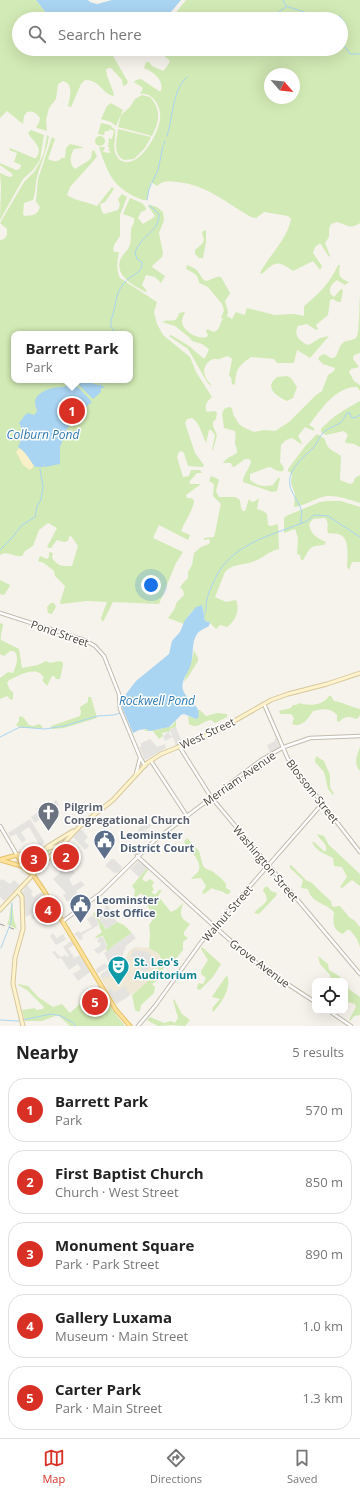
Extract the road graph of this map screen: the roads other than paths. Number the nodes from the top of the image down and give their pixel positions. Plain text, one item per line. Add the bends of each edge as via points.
1 (0, 613) edge
2 (360, 673) edge
3 (264, 704) junction
4 (360, 736) edge
5 (179, 746) junction
6 (282, 748) junction
7 (140, 757) junction
8 (151, 760) junction
9 (145, 766) junction
10 (136, 776) junction
11 (211, 797) junction
12 (322, 804) junction
13 (187, 816) junction
14 (0, 826) edge
15 (76, 830) junction
16 (60, 846) junction
17 (44, 849) junction
18 (360, 852) edge
19 (17, 856) junction
20 (137, 856) junction
21 (0, 860) edge
22 (269, 866) junction
23 (23, 867) junction
24 (33, 875) junction
25 (17, 893) junction
26 (0, 910) edge
27 (63, 921) junction
28 (215, 927) junction
29 (360, 974) edge
30 (312, 1000) edge
31 (333, 1014) edge
32 (23, 1025) edge
33 (130, 1026) edge
34 (138, 1026) edge
35 (351, 1026) edge

1 - 7 street, Pond Street via 84,640 95,646 105,658 118,691 122,715
2 - 3 main road, West Street via 283,695
3 - 5 main road, West Street via 215,732
3 - 6 street, Blossom Street
4 - 6 street, Merriam Avenue via 315,737
5 - 8 main road, West Street
5 - 11 street, Washington Street
6 - 11 street, Merriam Avenue via 261,760
6 - 12 street, Blossom Street
7 - 9 street, Pond Street
7 - 10 street
8 - 9 main road, West Street
8 - 13 street
9 - 10 main road, West Street
10 - 15 main road, West Street via 113,800
11 - 13 street, Merriam Avenue
11 - 22 street, Washington Street
12 - 18 street, Blossom Street
12 - 22 street, Walnut Street
13 - 20 street, Merriam Avenue
14 - 19 street
15 - 16 main road, West Street
15 - 17 main road, West Street
16 - 17 main road
16 - 24 main road, West Street
17 - 19 main road
19 - 21 main road
19 - 23 main road
19 - 24 main road
20 - 27 street, Merriam Avenue via 101,893
20 - 28 street, Grove Avenue
21 - 23 main road
22 - 28 street, Walnut Street
22 - 29 street, Washington Street
23 - 24 main road
24 - 25 main road, West Street
24 - 27 main road
25 - 26 main road, West Street
25 - 32 main road via 22,900 23,929 15,958 12,984
27 - 33 main road via 116,1010
28 - 30 street, Grove Avenue via 265,970
28 - 34 street, Walnut Street
31 - 35 street

